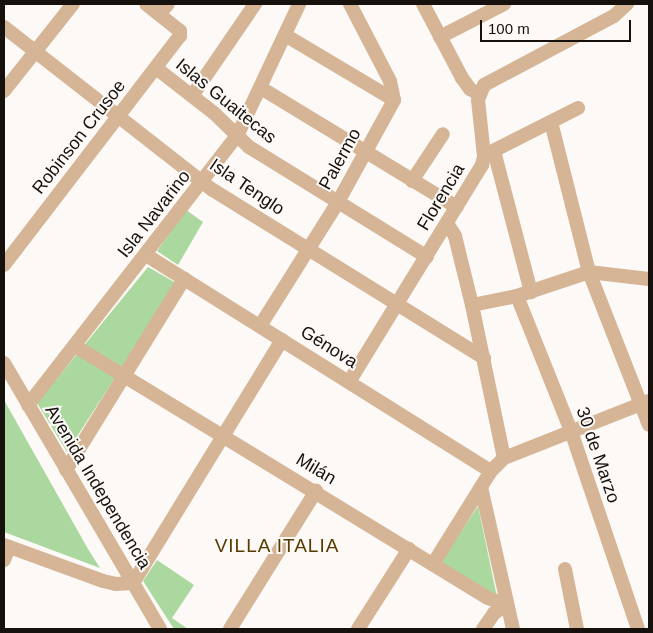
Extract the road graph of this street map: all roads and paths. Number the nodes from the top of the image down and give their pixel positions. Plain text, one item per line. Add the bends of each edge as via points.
1 (73, 4) edge
2 (146, 4) edge
3 (255, 4) edge
4 (299, 4) edge
5 (350, 4) edge
6 (423, 4) edge
7 (504, 4) edge
8 (627, 4) edge
9 (164, 9) edge
10 (4, 27) edge
11 (285, 35) junction
12 (440, 37) junction
13 (35, 52) junction
14 (156, 68) junction
15 (261, 88) junction
16 (4, 92) edge
17 (479, 94) junction
18 (192, 96) junction
19 (394, 100) junction
20 (578, 108) dead end
21 (119, 116) junction
22 (551, 122) junction
23 (443, 134) dead end
24 (237, 136) junction
25 (365, 151) junction
26 (489, 154) junction
27 (412, 181) junction
28 (203, 182) junction
29 (338, 202) junction
30 (457, 207) junction
31 (447, 223) junction
32 (308, 250) junction
33 (146, 255) junction
34 (427, 257) junction
35 (4, 265) edge
36 (589, 272) junction
37 (184, 279) junction
38 (649, 279) edge
39 (531, 292) junction
40 (517, 296) junction
41 (398, 305) junction
42 (472, 305) junction
43 (260, 326) junction
44 (282, 340) junction
45 (75, 346) junction
46 (484, 358) junction
47 (4, 363) edge
48 (125, 377) junction
49 (349, 382) junction
50 (645, 402) edge
51 (28, 405) junction
52 (649, 425) edge
53 (571, 432) junction
54 (224, 436) junction
55 (504, 458) junction
56 (66, 470) junction
57 (491, 471) junction
58 (481, 488) junction
59 (316, 492) junction
60 (408, 549) junction
61 (6, 551) edge
62 (433, 564) junction
63 (565, 569) dead end
64 (133, 582) junction
65 (507, 605) junction
66 (160, 629) edge
67 (230, 629) edge
68 (358, 629) edge
69 (483, 629) edge
70 (513, 629) edge
71 (577, 629) edge
72 (638, 629) edge

1 - 13 street
2 - 9 street
3 - 18 street
4 - 11 street, Isla Navarino
5 - 19 street via 390,81
6 - 12 street
7 - 12 street
8 - 17 street via 614,16 489,82
9 - 14 street, Robinson Crusoe via 181,32
10 - 13 street, Isla Tenglo
11 - 15 street, Isla Navarino
11 - 19 street
12 - 17 street via 466,84
13 - 16 street
13 - 21 street, Isla Tenglo
14 - 18 street, Islas Guaitecas
14 - 21 street, Robinson Crusoe
15 - 24 street, Isla Navarino
15 - 25 street
17 - 26 street, Florencia
18 - 24 street, Islas Guaitecas
19 - 25 street, Palermo
20 - 22 street
21 - 28 street, Isla Tenglo
21 - 35 street, Robinson Crusoe
22 - 26 street
22 - 36 street
23 - 27 street
24 - 28 street, Isla Navarino
24 - 29 street, Islas Guaitecas via 249,147
25 - 27 street
25 - 29 street, Palermo
26 - 30 street, Florencia
26 - 39 street
27 - 30 street
28 - 32 street, Isla Tenglo
28 - 33 street, Isla Navarino
29 - 32 street, Palermo
29 - 34 street, Islas Guaitecas
30 - 31 street, Florencia
31 - 34 street, Florencia
31 - 42 street via 455,236
32 - 41 street, Isla Tenglo
32 - 43 street, Palermo
33 - 37 street, Génova
33 - 45 street, Isla Navarino
34 - 41 street, Florencia
36 - 38 street
36 - 39 street
36 - 50 street
37 - 43 street, Génova
37 - 48 street
39 - 40 street
40 - 42 street
40 - 53 street, 30 de Marzo
41 - 46 street, Isla Tenglo
41 - 49 street, Florencia
42 - 46 street
43 - 44 street, Génova
44 - 49 street, Génova
44 - 54 street
45 - 48 street, Milán
45 - 51 street, Isla Navarino
46 - 55 street
47 - 51 street, Avenida Independencia
48 - 54 street, Milán
48 - 56 street
49 - 57 street, Génova
50 - 52 street
50 - 53 street
51 - 56 street, Avenida Independencia
53 - 55 street
53 - 72 street, 30 de Marzo
54 - 59 street, Milán
54 - 64 street
55 - 57 street
56 - 64 street, Avenida Independencia
57 - 58 street
58 - 62 street
58 - 65 street
59 - 60 street, Milán
59 - 67 street
60 - 62 street, Milán
60 - 68 street
61 - 64 street via 103,582
62 - 65 street, Milán via 488,598
63 - 71 street
64 - 66 street, Avenida Independencia
65 - 69 street via 494,613
65 - 70 street

